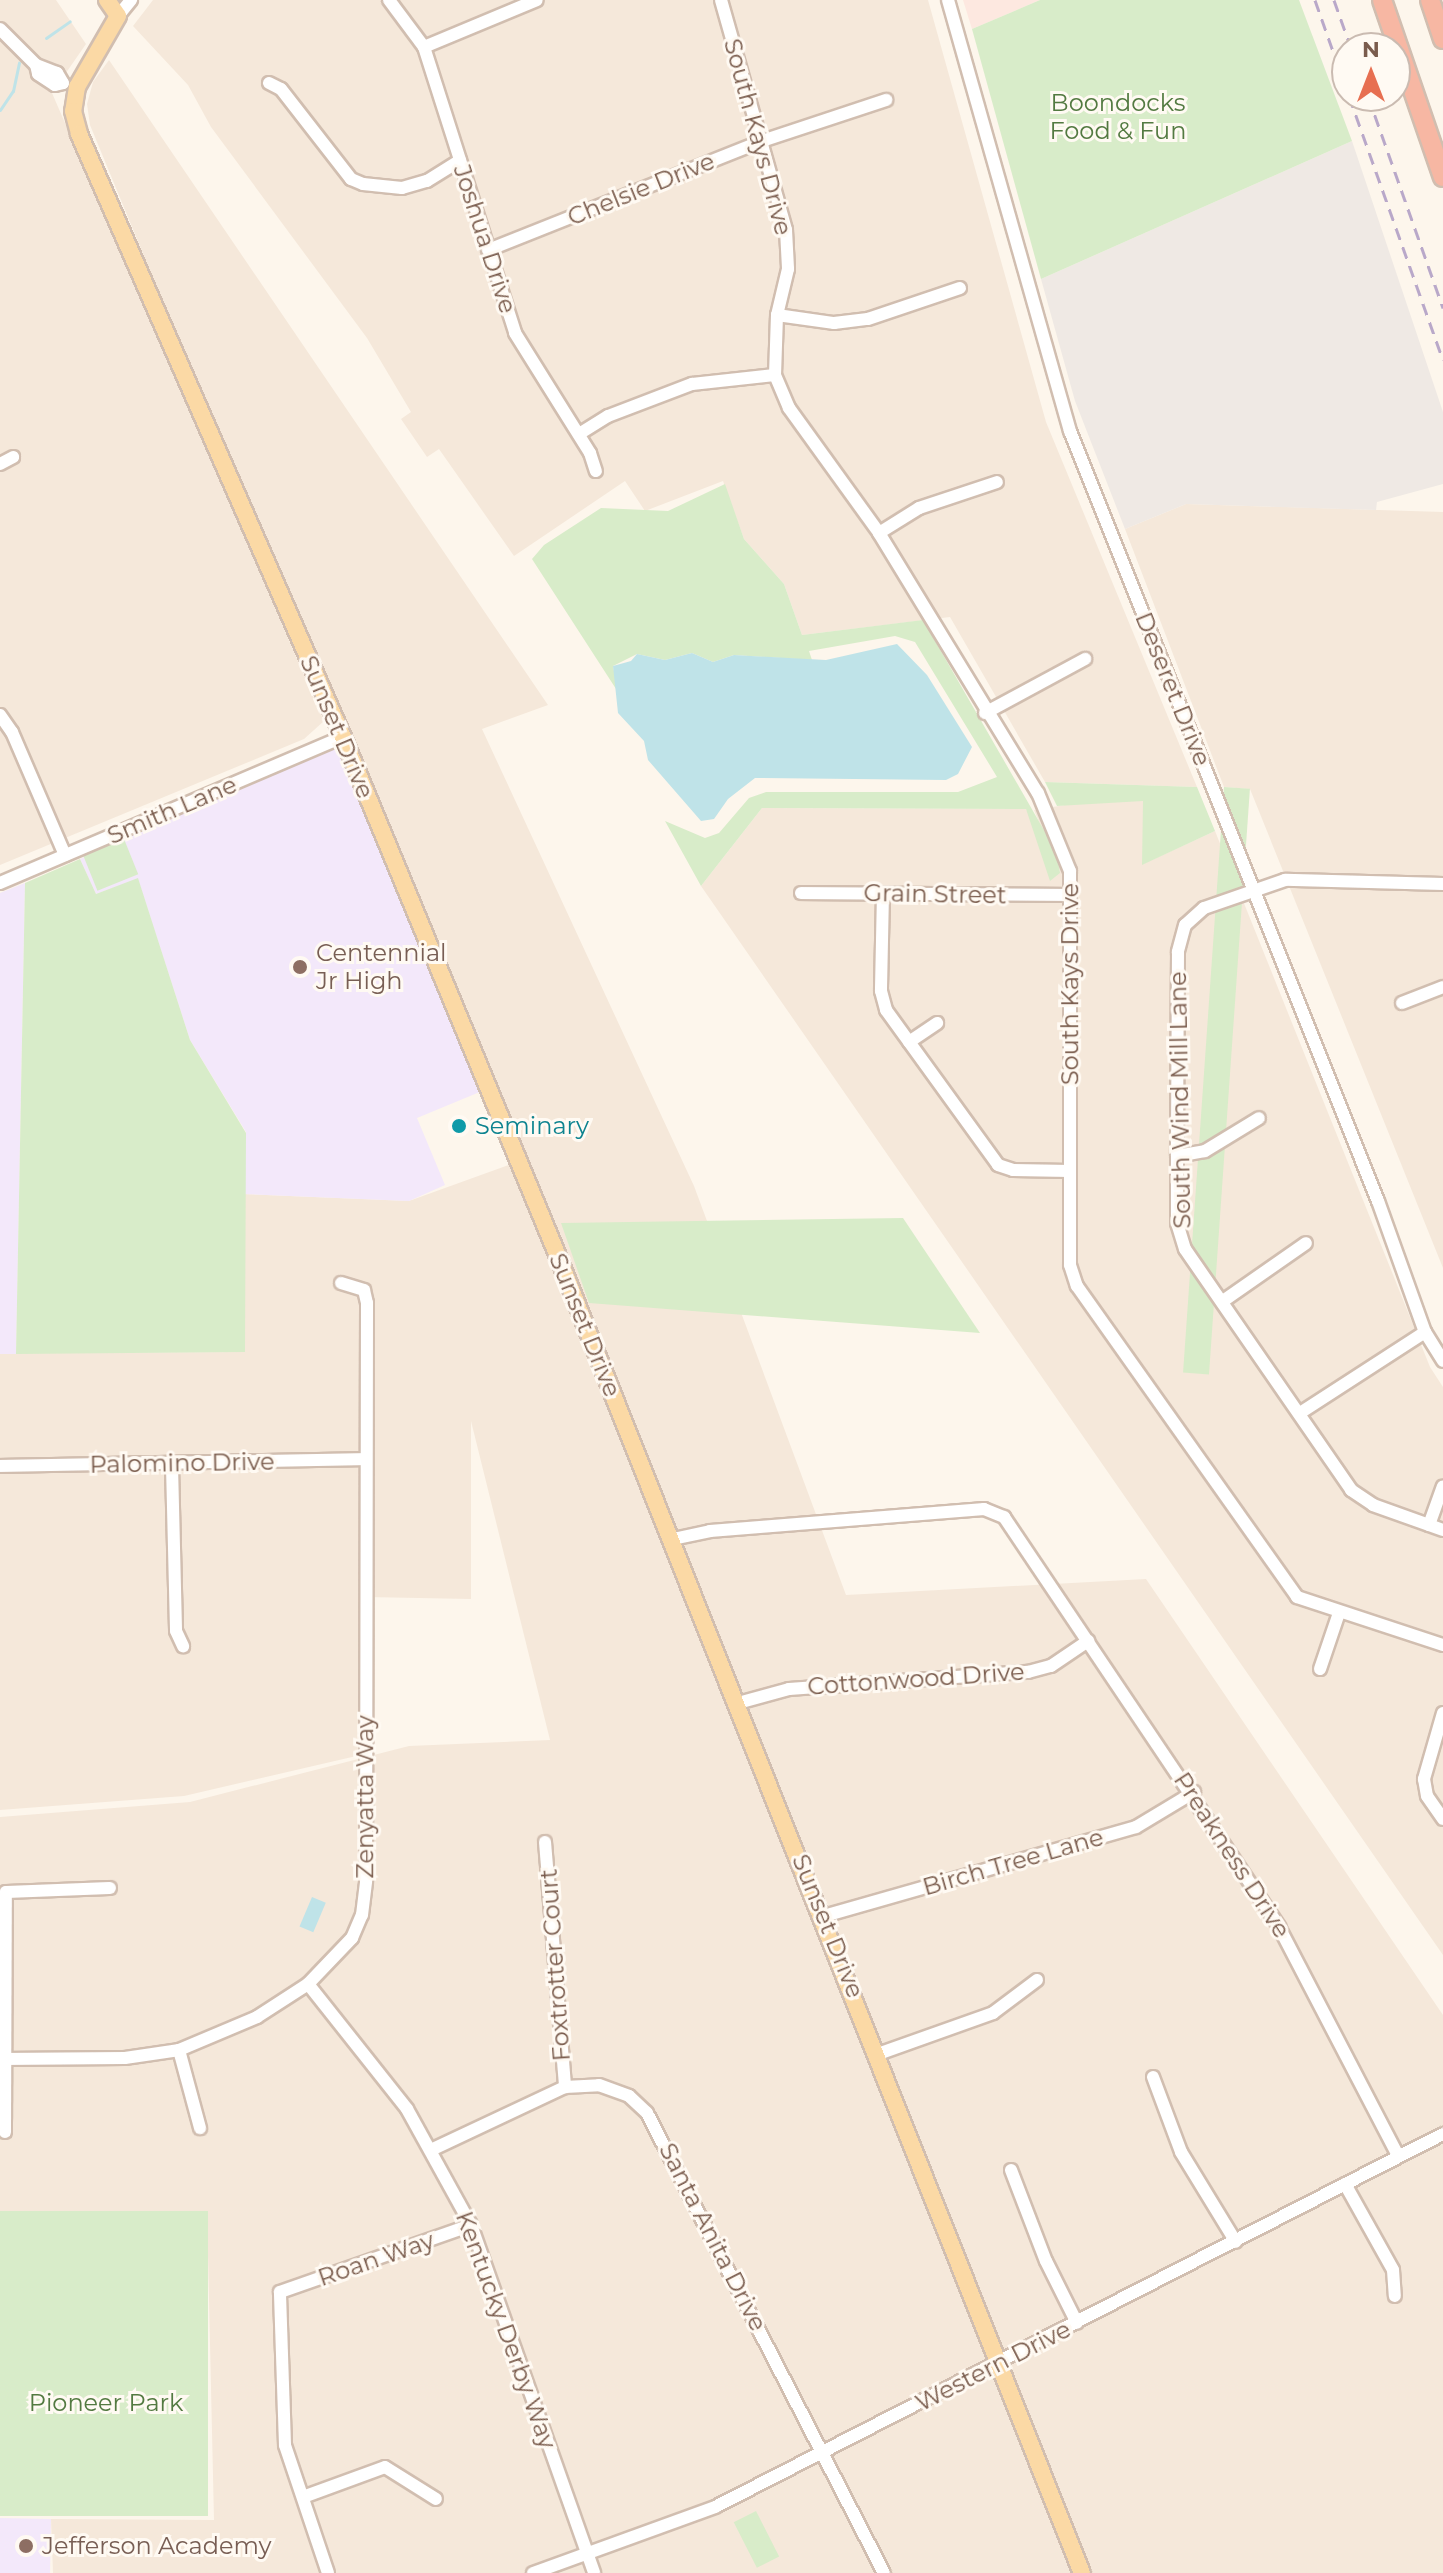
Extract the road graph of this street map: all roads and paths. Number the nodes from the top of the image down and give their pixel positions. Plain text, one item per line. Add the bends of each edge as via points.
1 (107, 0) edge
2 (131, 0) edge
3 (389, 0) edge
4 (537, 0) edge
5 (721, 0) edge
6 (948, 0) edge
7 (1382, 0) edge
8 (1430, 0) edge
9 (118, 16) junction
10 (0, 29) edge
11 (1443, 39) edge
12 (424, 47) junction
13 (269, 83) dead end
14 (70, 85) junction
15 (886, 100) dead end
16 (762, 141) junction
17 (460, 160) junction
18 (1443, 177) edge
19 (488, 250) junction
20 (960, 288) dead end
21 (777, 315) junction
22 (775, 375) junction
23 (579, 434) junction
24 (13, 457) dead end
25 (0, 464) edge
26 (596, 471) dead end
27 (997, 482) dead end
28 (879, 533) junction
29 (1085, 659) dead end
30 (985, 713) junction
31 (0, 715) edge
32 (343, 737) junction
33 (65, 855) junction
34 (0, 883) edge
35 (1443, 884) edge
36 (1255, 890) junction
37 (801, 893) dead end
38 (883, 893) junction
39 (1070, 895) junction
40 (1443, 987) edge
41 (1402, 1003) dead end
42 (937, 1023) dead end
43 (909, 1042) junction
44 (1259, 1118) dead end
45 (1177, 1156) junction
46 (1070, 1171) junction
47 (1306, 1243) dead end
48 (341, 1283) dead end
49 (1223, 1301) junction
50 (1425, 1332) junction
51 (1443, 1361) edge
52 (1300, 1413) junction
53 (364, 1459) junction
54 (0, 1466) edge
55 (172, 1466) junction
56 (1443, 1486) edge
57 (1429, 1525) junction
58 (1443, 1530) edge
59 (673, 1539) junction
60 (1339, 1613) junction
61 (1088, 1641) junction
62 (1443, 1645) edge
63 (183, 1646) dead end
64 (1320, 1669) dead end
65 (738, 1703) junction
66 (1443, 1713) edge
67 (1194, 1792) junction
68 (1443, 1819) edge
69 (545, 1842) dead end
70 (110, 1888) dead end
71 (824, 1916) junction
72 (1037, 1980) dead end
73 (308, 1984) junction
74 (179, 2050) junction
75 (878, 2054) junction
76 (2, 2059) edge
77 (1153, 2077) dead end
78 (565, 2087) junction
79 (200, 2128) dead end
80 (5, 2132) dead end
81 (1443, 2134) edge
82 (433, 2149) junction
83 (1398, 2156) junction
84 (1011, 2170) dead end
85 (1345, 2184) junction
86 (471, 2225) junction
87 (1236, 2242) junction
88 (1395, 2296) dead end
89 (1077, 2323) junction
90 (1000, 2363) junction
91 (821, 2455) junction
92 (303, 2497) junction
93 (436, 2499) dead end
94 (586, 2554) junction
95 (328, 2573) edge
96 (533, 2573) edge
97 (594, 2573) edge
98 (884, 2573) edge
99 (1082, 2573) edge

1 - 9 main road
2 - 9 street
3 - 12 street, Joshua Drive
4 - 12 street
5 - 16 street, South Kays Drive
6 - 36 street, Deseret Drive via 1070,431
7 - 18 highway
8 - 11 highway
9 - 14 main road
10 - 14 street via 36,65 38,74 55,85
12 - 17 street, Joshua Drive
13 - 17 street via 281,89 351,179 363,184 402,188 427,181
14 - 32 main road, Sunset Drive via 79,134
15 - 16 street, Chelsie Drive
16 - 19 street, Chelsie Drive
16 - 21 street, South Kays Drive via 786,230 788,269
17 - 19 street, Joshua Drive
19 - 23 street, Joshua Drive via 521,347
20 - 21 street via 868,319 834,323
21 - 22 street, South Kays Drive
22 - 23 street via 692,384 608,416
22 - 28 street, South Kays Drive via 789,408
23 - 26 street, Joshua Drive
24 - 25 street
27 - 28 street via 919,508
28 - 30 street, South Kays Drive
29 - 30 street
30 - 39 street, South Kays Drive via 1038,793 1062,842
31 - 33 street
32 - 33 street, Smith Lane
32 - 59 main road, Sunset Drive
33 - 34 street, Smith Lane
35 - 36 street, South Wind Mill Lane via 1285,880
36 - 45 street, South Wind Mill Lane via 1204,908 1185,925 1178,952
36 - 50 street, Deseret Drive
37 - 38 street, Grain Street
38 - 39 street, Grain Street
38 - 43 street via 881,991 886,1010
39 - 46 street, South Kays Drive
40 - 41 street
42 - 43 street
43 - 46 street via 998,1165
44 - 45 street via 1205,1151
45 - 49 street, South Wind Mill Lane via 1177,1223 1185,1249
46 - 60 street, South Kays Drive via 1070,1265 1077,1286 1283,1583 1297,1597
47 - 49 street
48 - 53 street, Zenyatta Way via 364,1290 367,1303
49 - 52 street, South Wind Mill Lane
50 - 51 street, Deseret Drive
50 - 52 street
52 - 57 street, South Wind Mill Lane via 1351,1490 1373,1505
53 - 55 street, Palomino Drive
53 - 73 street, Zenyatta Way via 362,1915 351,1940
54 - 55 street, Palomino Drive
55 - 63 street via 176,1631
56 - 57 street
57 - 58 street, South Wind Mill Lane
59 - 61 street, Preakness Drive via 710,1531 984,1509 1004,1517
59 - 65 main road, Sunset Drive
60 - 62 street, South Kays Drive
60 - 64 street
61 - 65 street, Cottonwood Drive via 1051,1666 1028,1672 789,1689
61 - 67 street, Preakness Drive
65 - 71 main road, Sunset Drive
66 - 68 street via 1424,1779 1427,1796
67 - 71 street, Birch Tree Lane via 1136,1827
67 - 83 street, Preakness Drive via 1319,1996
69 - 78 street, Foxtrotter Court
70 - 76 street via 6,1892
71 - 75 main road, Sunset Drive
72 - 75 street via 993,2013
73 - 74 street, Zenyatta Way via 257,2017
73 - 82 street, Kentucky Derby Way
74 - 76 street, Zenyatta Way via 125,2058
74 - 79 street
75 - 90 main road, Sunset Drive
76 - 80 street
77 - 87 street via 1181,2152
78 - 82 street, Santa Anita Drive
78 - 91 street, Santa Anita Drive via 599,2085 629,2096 647,2113
81 - 83 street, Western Drive
82 - 86 street, Kentucky Derby Way
83 - 85 street, Western Drive
84 - 89 street
85 - 87 street, Western Drive
85 - 88 street via 1393,2270
86 - 92 street, Roan Way via 280,2292 285,2445
86 - 94 street, Kentucky Derby Way
87 - 89 street, Western Drive
89 - 90 street, Western Drive
90 - 91 street, Western Drive
90 - 99 main road, Sunset Drive
91 - 94 street, Western Drive via 715,2507
91 - 98 street, Santa Anita Drive
92 - 93 street via 385,2467
92 - 95 street
94 - 96 street, Western Drive
94 - 97 street, Kentucky Derby Way

